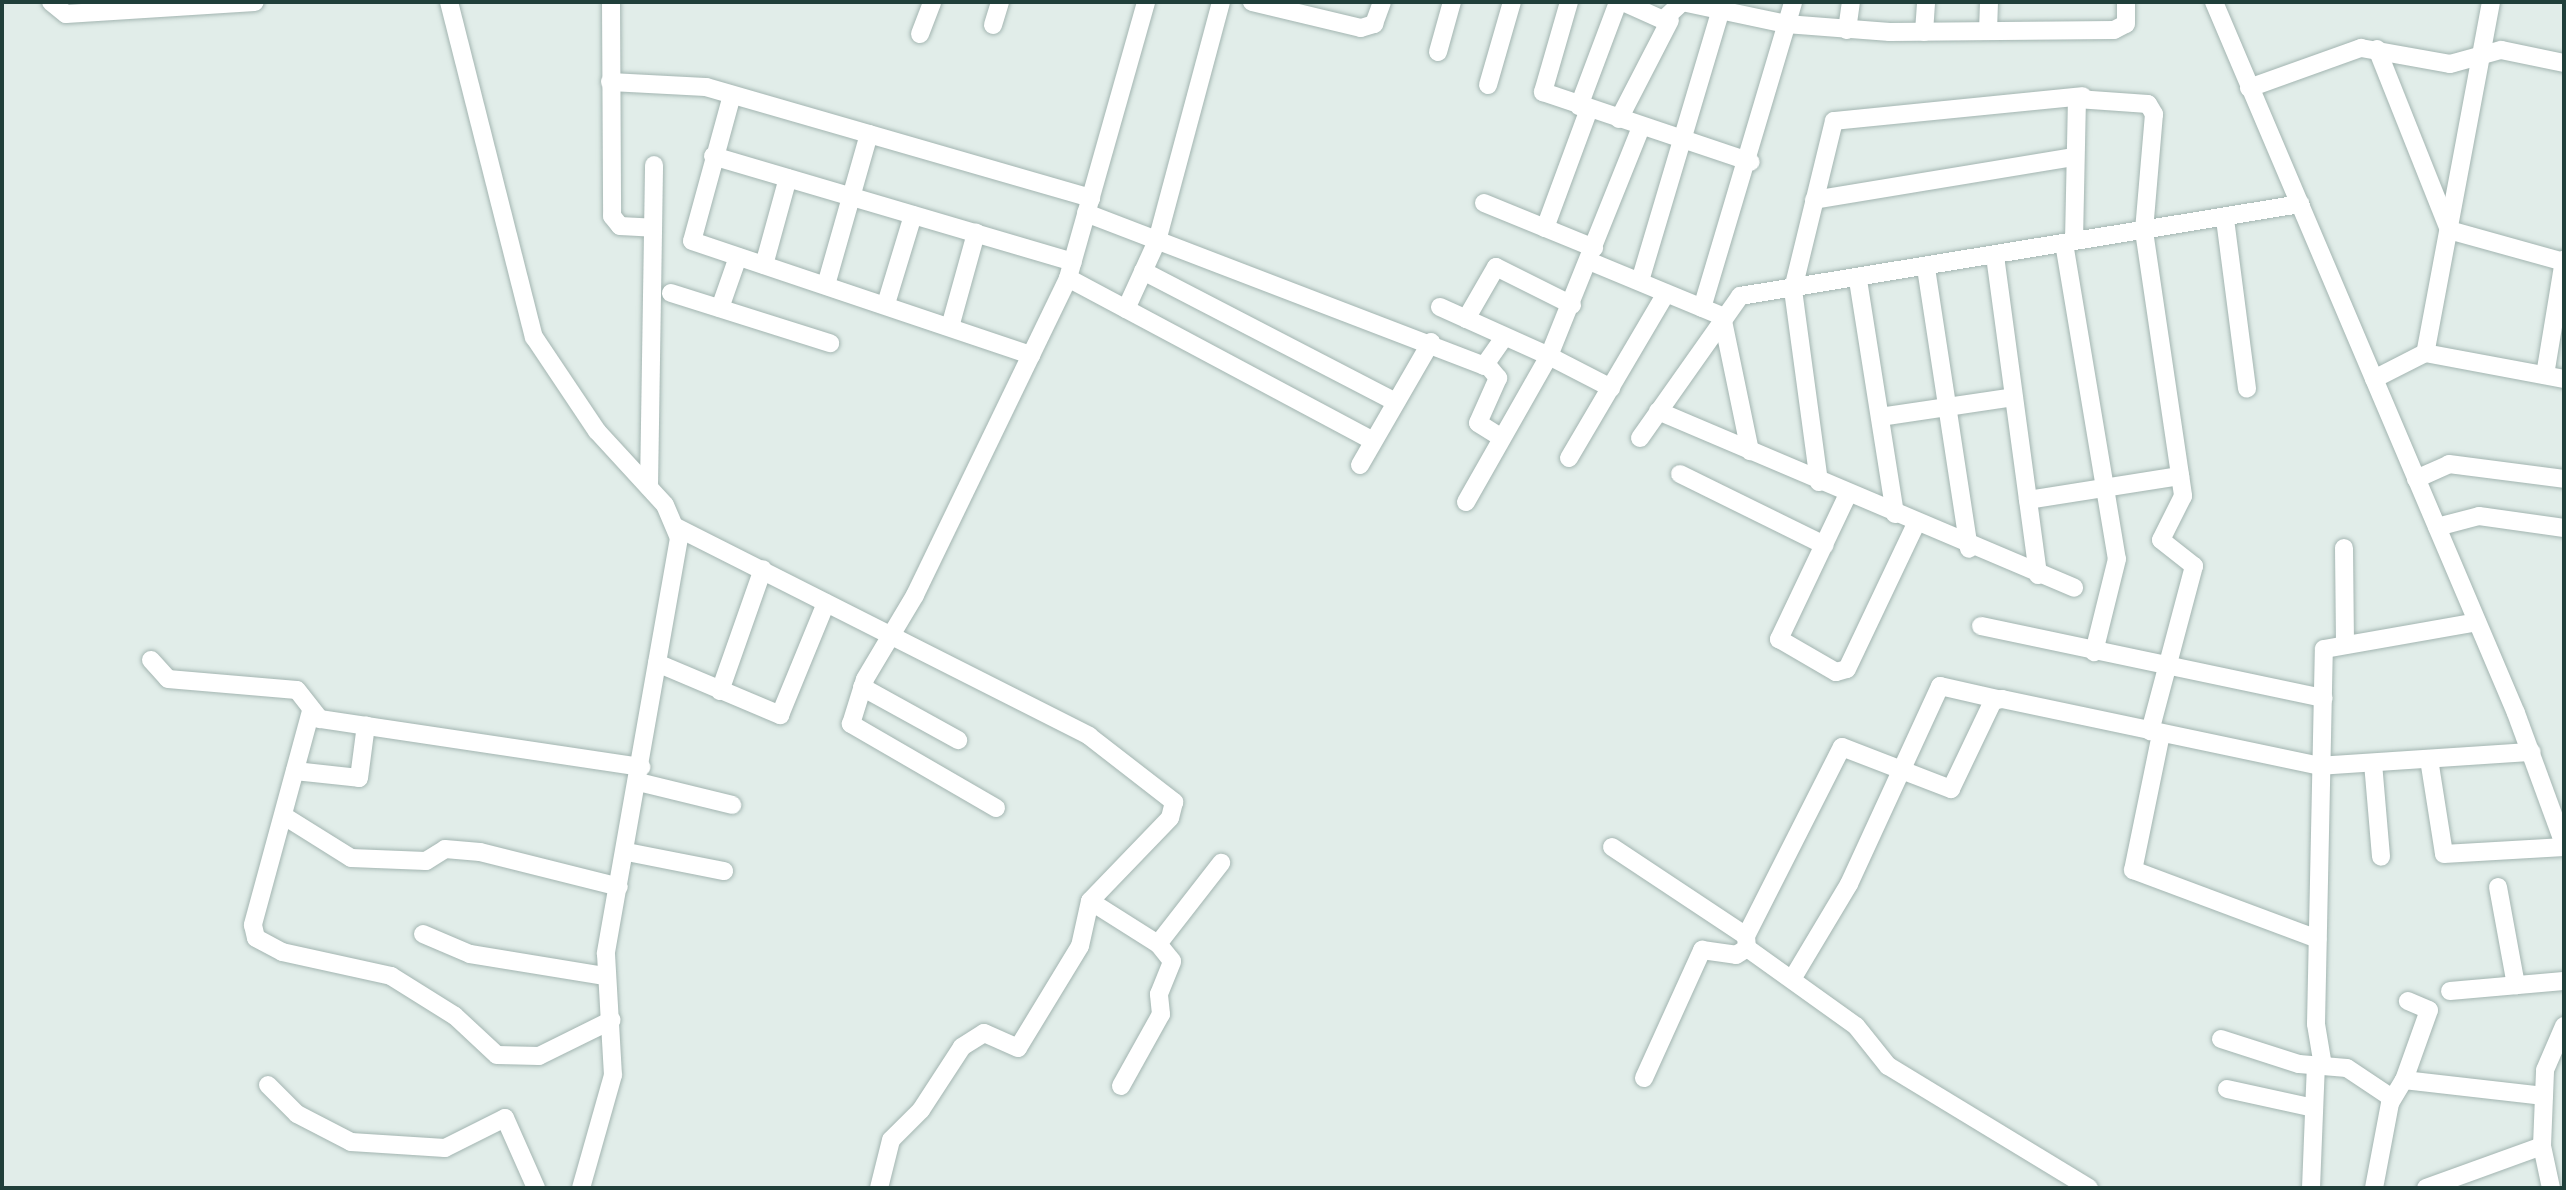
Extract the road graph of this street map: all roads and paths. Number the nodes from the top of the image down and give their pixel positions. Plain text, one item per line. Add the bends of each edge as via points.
1 (51, 2) edge
2 (255, 2) edge
3 (449, 2) edge
4 (611, 2) edge
5 (932, 2) edge
6 (1000, 2) edge
7 (1146, 2) edge
8 (1221, 2) edge
9 (1382, 2) edge
10 (1452, 2) edge
11 (1512, 2) edge
12 (1569, 2) edge
13 (1620, 2) edge
14 (1682, 2) edge
15 (1793, 2) edge
16 (1851, 2) edge
17 (1926, 2) edge
18 (1989, 2) edge
19 (2126, 2) edge
20 (2214, 2) edge
21 (2491, 2) edge
22 (1262, 3) edge
23 (1722, 7) edge
24 (1670, 20) junction
25 (1786, 24) junction
26 (993, 25) dead end
27 (1847, 30) junction
28 (1988, 31) junction
29 (1924, 32) junction
30 (920, 34) dead end
31 (2377, 49) junction
32 (1438, 52) dead end
33 (2481, 57) junction
34 (2564, 63) edge
35 (610, 82) junction
36 (1488, 85) dead end
37 (2249, 88) junction
38 (732, 95) junction
39 (2083, 96) junction
40 (1584, 107) junction
41 (1619, 119) junction
42 (1641, 127) junction
43 (869, 134) junction
44 (1686, 142) junction
45 (713, 156) junction
46 (2074, 157) junction
47 (1751, 162) junction
48 (654, 165) dead end
49 (788, 178) junction
50 (851, 197) junction
51 (1814, 200) junction
52 (1484, 203) dead end
53 (2300, 204) junction
54 (1088, 206) junction
55 (913, 215) junction
56 (2225, 219) junction
57 (653, 228) junction
58 (1545, 228) junction
59 (2449, 230) junction
60 (2144, 231) junction
61 (976, 233) junction
62 (1157, 241) junction
63 (2069, 242) junction
64 (1591, 254) junction
65 (1995, 256) junction
66 (738, 257) junction
67 (2564, 264) edge
68 (764, 265) junction
69 (1926, 268) junction
70 (1070, 270) junction
71 (1143, 271) junction
72 (1858, 280) junction
73 (1640, 281) junction
74 (826, 285) junction
75 (1793, 289) junction
76 (671, 293) dead end
77 (1666, 293) junction
78 (886, 304) junction
79 (1572, 305) junction
80 (1440, 307) dead end
81 (720, 308) junction
82 (1702, 308) junction
83 (1126, 309) junction
84 (1722, 316) junction
85 (1466, 319) junction
86 (950, 327) junction
87 (1504, 337) junction
88 (1431, 342) junction
89 (830, 343) dead end
90 (2425, 353) junction
91 (1031, 355) junction
92 (1549, 356) junction
93 (1488, 366) junction
94 (2545, 375) junction
95 (2374, 379) junction
96 (2564, 379) edge
97 (1611, 388) junction
98 (2247, 389) dead end
99 (2014, 397) junction
100 (1394, 401) junction
101 (1947, 407) junction
102 (1658, 411) junction
103 (1880, 417) junction
104 (1502, 438) junction
105 (1640, 438) dead end
106 (1371, 440) junction
107 (1750, 451) junction
108 (1569, 458) dead end
109 (1360, 465) dead end
110 (1680, 474) dead end
111 (2180, 476) junction
112 (2416, 479) junction
113 (2564, 479) edge
114 (1819, 482) junction
115 (649, 487) junction
116 (2105, 487) junction
117 (1848, 494) junction
118 (2028, 500) junction
119 (1466, 502) dead end
120 (1895, 514) junction
121 (1916, 524) junction
122 (676, 527) junction
123 (2437, 527) junction
124 (2564, 528) edge
125 (1824, 545) junction
126 (2344, 548) dead end
127 (1969, 549) junction
128 (763, 569) junction
129 (2038, 575) junction
130 (2074, 588) dead end
131 (826, 603) junction
132 (2477, 622) junction
133 (1981, 626) dead end
134 (891, 637) junction
135 (2345, 641) junction
136 (2094, 652) junction
137 (151, 660) dead end
138 (657, 663) junction
139 (2162, 667) junction
140 (862, 687) junction
141 (720, 691) junction
142 (2324, 698) junction
143 (1997, 699) junction
144 (311, 711) junction
145 (366, 725) junction
146 (2156, 733) junction
147 (958, 740) dead end
148 (2532, 752) junction
149 (2429, 759) junction
150 (2373, 763) junction
151 (2324, 766) junction
152 (295, 771) junction
153 (1903, 771) junction
154 (639, 775) junction
155 (732, 805) dead end
156 (996, 808) dead end
157 (284, 816) junction
158 (2564, 846) edge
159 (1612, 847) dead end
160 (627, 852) junction
161 (2381, 857) dead end
162 (1221, 863) dead end
163 (724, 871) dead end
164 (619, 887) junction
165 (2498, 887) dead end
166 (1090, 901) junction
167 (423, 934) dead end
168 (2318, 939) junction
169 (1747, 942) junction
170 (1158, 944) junction
171 (605, 976) junction
172 (1794, 976) junction
173 (2564, 981) edge
174 (2516, 985) junction
175 (2450, 991) dead end
176 (2408, 1001) dead end
177 (612, 1020) junction
178 (2564, 1026) edge
179 (2221, 1039) dead end
180 (2319, 1066) junction
181 (1644, 1078) dead end
182 (2404, 1080) junction
183 (268, 1085) dead end
184 (1121, 1086) dead end
185 (2227, 1089) dead end
186 (2544, 1096) junction
187 (2392, 1098) junction
188 (2314, 1108) junction
189 (2542, 1146) junction
190 (536, 1188) edge
191 (581, 1188) edge
192 (879, 1188) edge
193 (2089, 1188) edge
194 (2311, 1188) edge
195 (2374, 1188) edge
196 (2426, 1188) edge
197 (2551, 1188) edge

1 - 2 street via 57,14 66,14
3 - 115 street via 534,337 597,431
4 - 35 street
5 - 30 street
6 - 26 street
7 - 54 street
8 - 62 street
9 - 22 street via 1374,24 1361,28
10 - 32 street
11 - 36 street
12 - 40 street via 1542,87
13 - 24 street
13 - 40 street
14 - 23 street
14 - 24 street
15 - 25 street
16 - 27 street
17 - 29 street
18 - 28 street
19 - 28 street via 2121,29
20 - 37 street
21 - 33 street
23 - 25 street
23 - 44 street
24 - 41 street
25 - 27 street
25 - 47 street
27 - 29 street
28 - 29 street
31 - 33 street via 2450,64
31 - 37 street via 2329,54
31 - 59 street
33 - 34 street via 2501,50
33 - 59 street
35 - 38 street via 686,84
35 - 57 street via 612,216 620,226
37 - 53 street
38 - 43 street
38 - 45 street
39 - 46 street via 2075,105
39 - 51 street via 1839,117
39 - 60 street via 2152,108
40 - 41 street
40 - 58 street
41 - 42 street
42 - 44 street
42 - 64 street
43 - 50 street
43 - 54 street
44 - 47 street
44 - 73 street
45 - 49 street
45 - 66 street via 689,236
46 - 51 street
46 - 63 street
47 - 82 street
48 - 57 street
49 - 50 street
49 - 68 street
50 - 55 street
50 - 74 street
51 - 75 street
52 - 58 street
53 - 56 street
53 - 95 street
54 - 62 street
54 - 70 street
55 - 61 street
55 - 78 street
56 - 60 street
56 - 98 street
57 - 115 street
58 - 64 street
59 - 67 street
59 - 90 street
60 - 63 street
60 - 111 street
61 - 70 street
61 - 86 street
62 - 71 street
62 - 88 street
63 - 65 street
63 - 116 street
64 - 73 street
64 - 79 street
65 - 69 street
65 - 99 street
66 - 68 street
66 - 81 street
67 - 94 street
68 - 74 street
69 - 72 street
69 - 101 street
70 - 83 street
70 - 91 street
71 - 83 street
71 - 100 street
72 - 75 street
72 - 103 street
73 - 77 street
74 - 78 street
75 - 84 street via 1740,296
75 - 114 street
76 - 81 street
77 - 82 street
77 - 97 street
78 - 86 street
79 - 85 street via 1496,267
79 - 92 street
80 - 85 street
81 - 89 street
82 - 84 street
83 - 106 street
84 - 102 street
84 - 107 street
85 - 87 street
86 - 91 street
87 - 92 street
87 - 93 street
88 - 93 street
88 - 100 street
90 - 94 street
90 - 95 street
91 - 134 street
92 - 97 street
92 - 104 street
93 - 104 street via 1498,374 1478,423
94 - 96 street
95 - 112 street
97 - 108 street
99 - 101 street
99 - 118 street
100 - 106 street
101 - 103 street
101 - 127 street
102 - 105 street
102 - 107 street
103 - 120 street
104 - 119 street
106 - 109 street
107 - 114 street
110 - 125 street
111 - 116 street
111 - 139 street via 2182,502 2161,540 2194,566
112 - 113 street via 2446,464
112 - 123 street
114 - 117 street
115 - 122 street
116 - 118 street
116 - 136 street via 2117,569
117 - 120 street
117 - 125 street
118 - 129 street
120 - 121 street
121 - 125 street via 1840,673 1779,639
121 - 127 street
122 - 128 street
122 - 138 street via 679,548
123 - 124 street via 2479,516
123 - 132 street
126 - 135 street
127 - 129 street
128 - 131 street
128 - 141 street
129 - 130 street
131 - 134 street
131 - 141 street via 783,714
132 - 135 street
132 - 148 street
133 - 136 street
134 - 140 street
134 - 166 street via 1089,736 1171,797 1170,818
135 - 142 street via 2324,649
136 - 139 street
137 - 144 street via 168,679 297,690
138 - 141 street
138 - 154 street
139 - 142 street
139 - 146 street
140 - 147 street
140 - 156 street via 851,724 856,733
142 - 151 street
143 - 146 street
143 - 153 street via 1940,686
143 - 153 street via 1954,787
144 - 145 street
144 - 152 street
145 - 152 street via 359,778
145 - 154 street
146 - 151 street
146 - 168 street via 2133,870
148 - 149 street
148 - 158 street
149 - 150 street
149 - 158 street via 2444,854
150 - 151 street
150 - 161 street
151 - 168 street
152 - 157 street
153 - 169 street via 1842,747
153 - 172 street via 1849,884
154 - 155 street
154 - 160 street
157 - 164 street via 351,858 426,861 445,849 480,852
157 - 177 street via 253,925 261,943 391,976 455,1016 497,1055 539,1056
159 - 169 street
160 - 163 street
160 - 164 street
162 - 170 street
164 - 171 street
165 - 174 street
166 - 170 street
166 - 192 street via 1080,946 1018,1048 986,1033 962,1047 921,1110 891,1140
167 - 171 street via 470,954
168 - 180 street
169 - 172 street
169 - 181 street via 1736,955 1702,950
170 - 184 street via 1172,961 1159,994 1161,1014
171 - 177 street
172 - 193 street via 1856,1026 1888,1066
173 - 174 street
174 - 175 street
176 - 182 street via 2429,1010
177 - 191 street via 613,1075
178 - 186 street via 2548,1059
179 - 180 street
180 - 187 street via 2357,1072
180 - 188 street
182 - 186 street
182 - 187 street
183 - 190 street via 297,1114 351,1142 445,1148 505,1118
185 - 188 street
186 - 189 street
187 - 195 street
188 - 194 street
189 - 196 street
189 - 197 street

